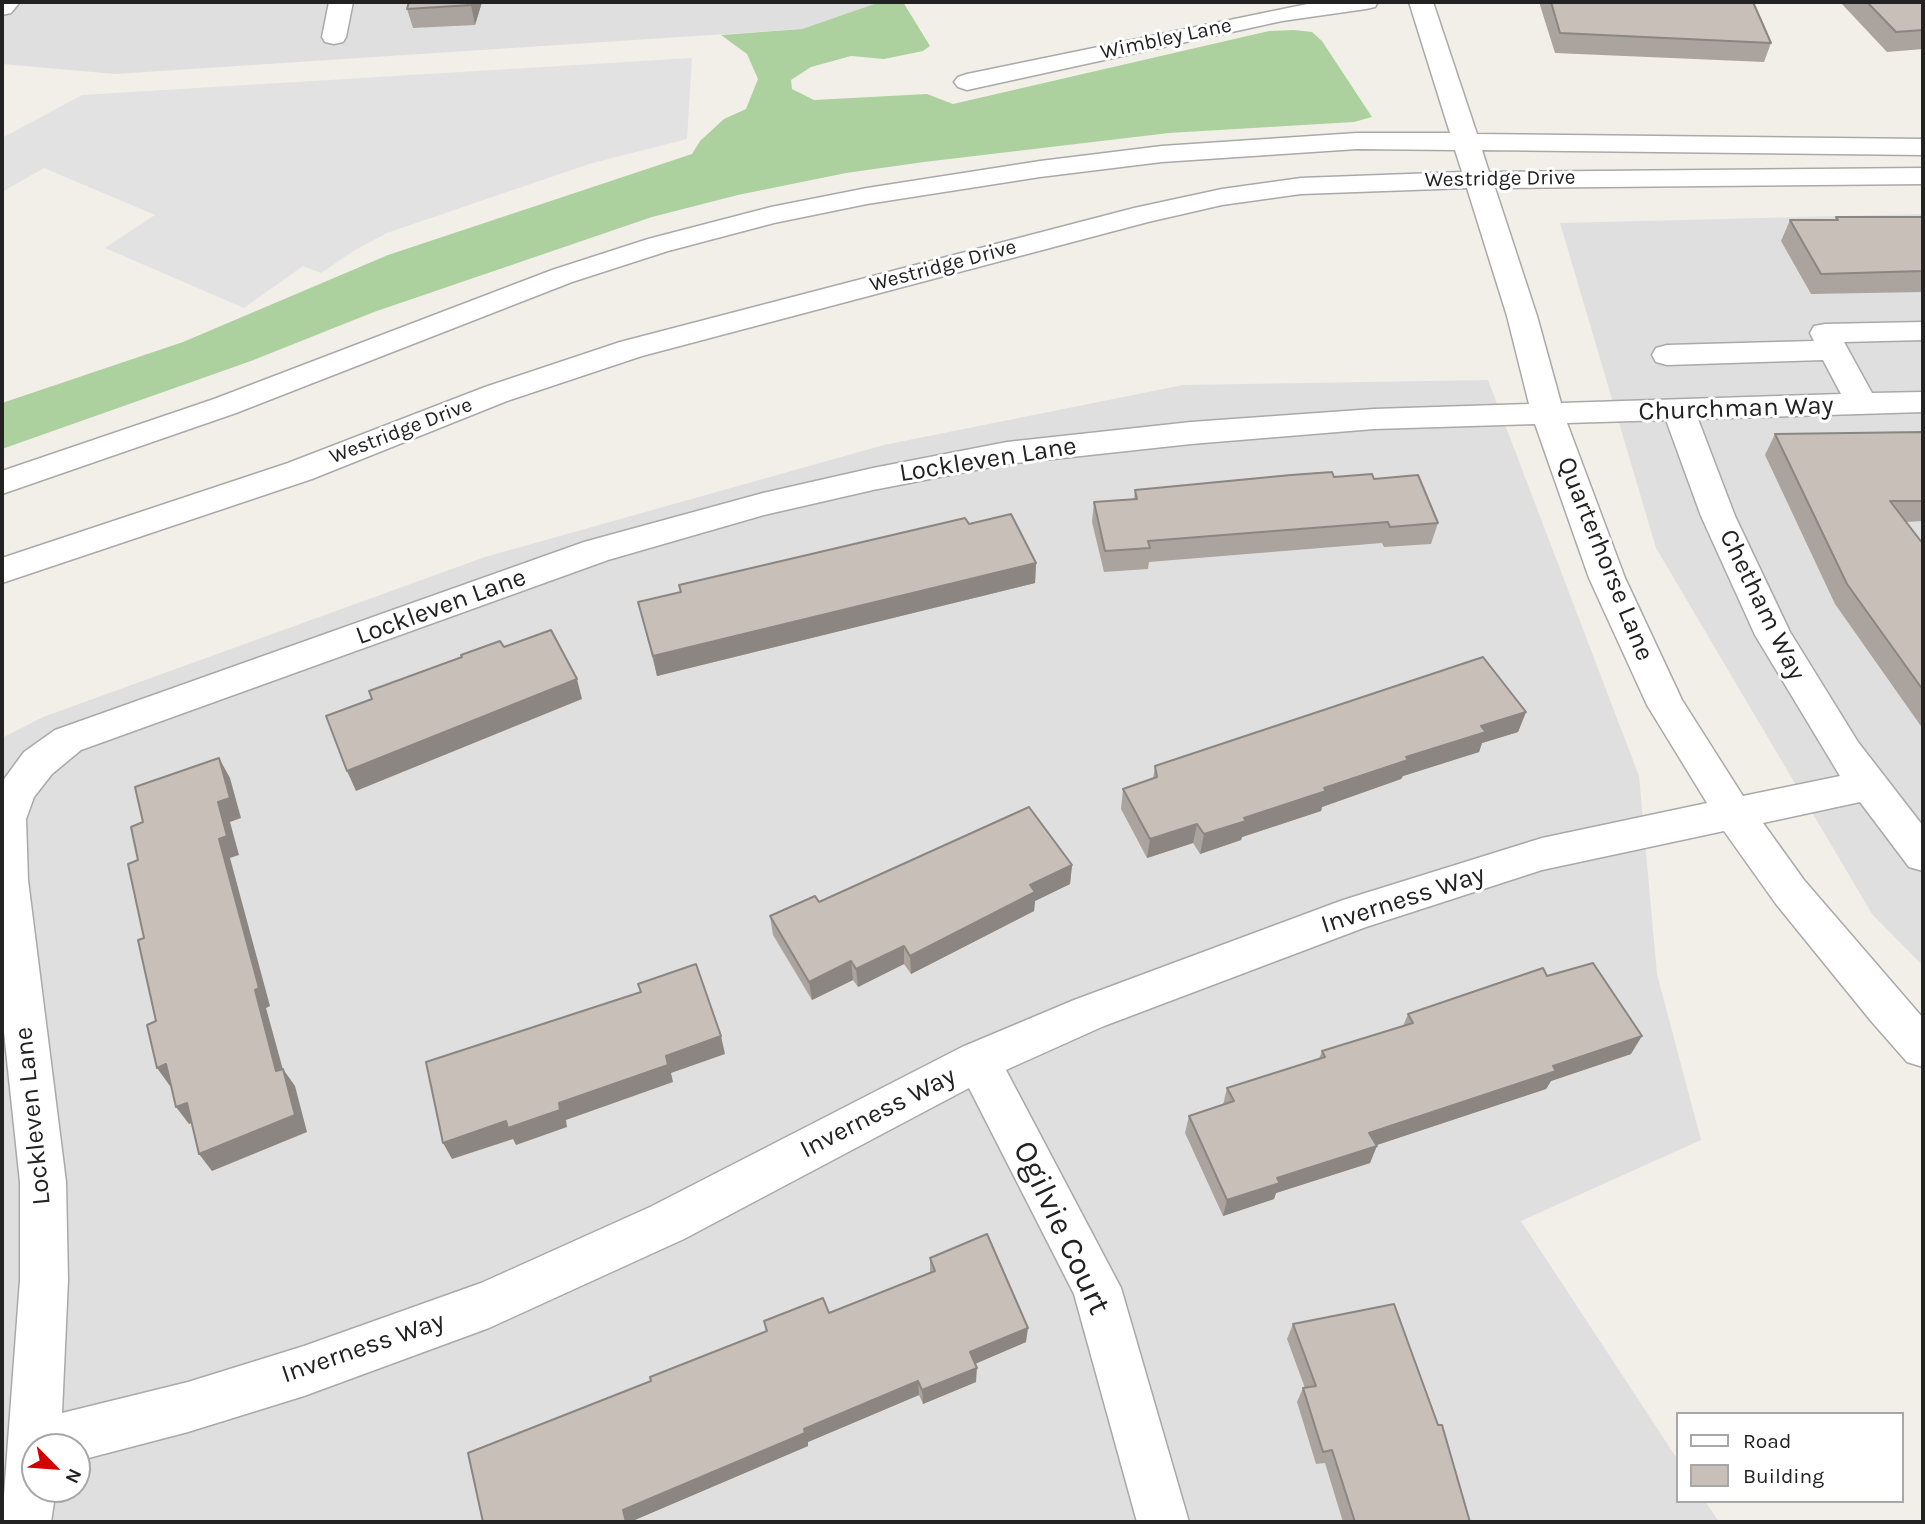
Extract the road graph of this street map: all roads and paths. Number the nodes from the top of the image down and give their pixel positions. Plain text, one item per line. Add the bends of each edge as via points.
1 (8, 2) edge
2 (341, 2) edge
3 (1366, 2) edge
4 (1421, 2) edge
5 (2, 8) edge
6 (334, 37) dead end
7 (967, 82) dead end
8 (1466, 141) junction
9 (1923, 147) edge
10 (1923, 176) edge
11 (1478, 179) junction
12 (1923, 331) edge
13 (1833, 350) junction
14 (1667, 355) dead end
15 (1923, 402) edge
16 (1862, 404) junction
17 (1679, 411) junction
18 (1548, 414) junction
19 (2, 484) edge
20 (2, 571) edge
21 (1869, 785) junction
22 (1734, 814) junction
23 (1923, 855) edge
24 (1923, 1048) edge
25 (978, 1061) junction
26 (36, 1433) edge
27 (89, 1433) edge
28 (28, 1503) edge
29 (25, 1522) edge
30 (1163, 1522) edge

1 - 5 street
2 - 6 street
3 - 7 street, Wimbley Lane via 1282,14
4 - 8 street, Quarterhorse Lane
8 - 9 street, Westridge Drive
8 - 11 street, Quarterhorse Lane
8 - 19 street, Westridge Drive via 1357,141 1162,154 1040,169 771,215 562,276 225,406
10 - 11 street, Westridge Drive
11 - 18 street, Quarterhorse Lane
11 - 20 street, Westridge Drive via 1342,183 1222,197 658,341 496,394 300,471
12 - 13 street via 1825,333
13 - 14 street
13 - 16 street
15 - 16 street, Churchman Way
16 - 17 street, Churchman Way
17 - 18 street, Churchman Way
17 - 21 street, Chetham Way via 1718,516 1773,635 1807,696
18 - 22 street, Quarterhorse Lane via 1607,578 1666,705
18 - 26 street, Lockleven Lane via 1374,419 1191,433 1007,453 873,479 596,551 68,740 38,763 17,790 6,819 8,880 43,1182 44,1280
21 - 22 street
21 - 23 street, Chetham Way
22 - 24 street, Quarterhorse Lane via 1790,892
22 - 25 street, Inverness Way via 1542,855 1358,912 1089,1013
25 - 27 street, Inverness Way via 667,1223 489,1304 304,1371
25 - 30 street, Ogilvie Court via 1097,1288
28 - 29 street, Lockleven Lane

